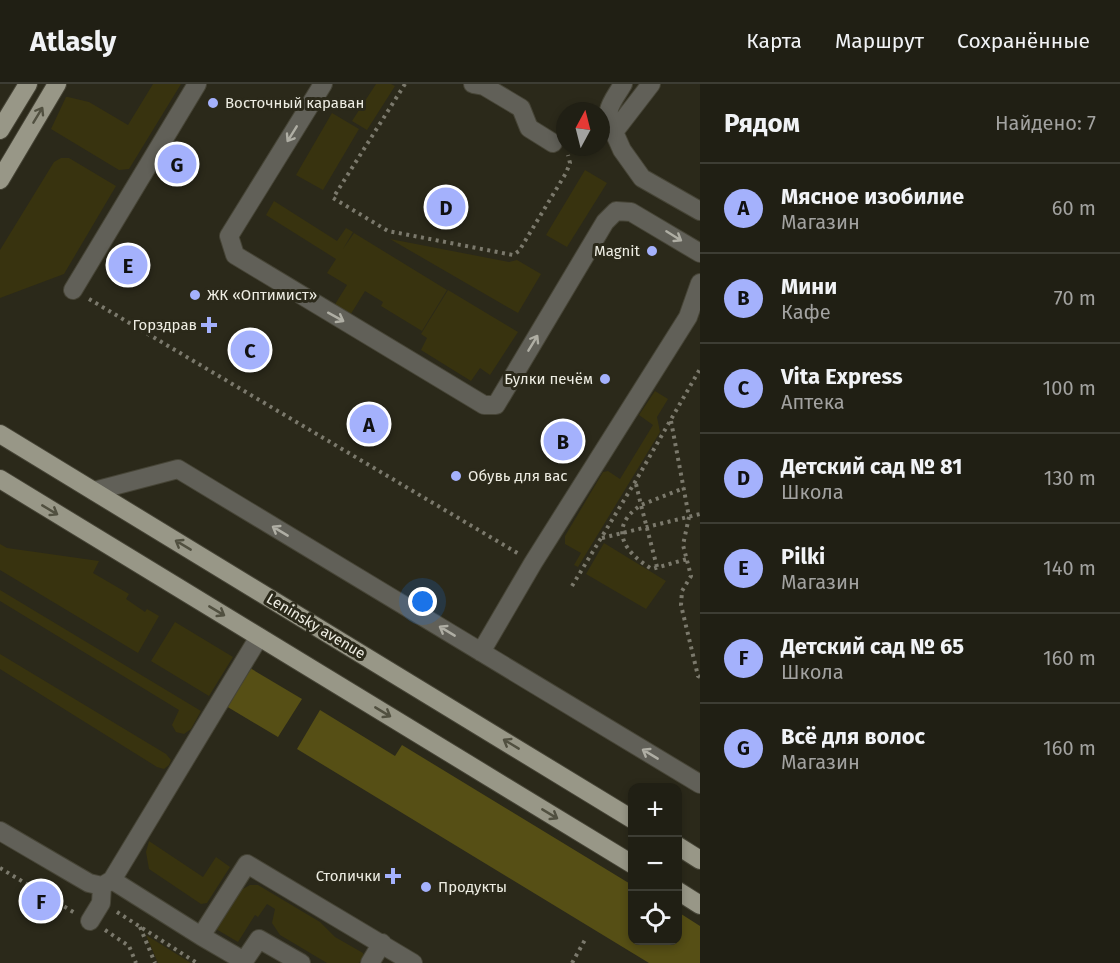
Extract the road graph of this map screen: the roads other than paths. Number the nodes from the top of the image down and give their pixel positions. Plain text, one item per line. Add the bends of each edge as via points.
1 (28, 84) edge
2 (57, 84) edge
3 (197, 84) edge
4 (323, 84) edge
5 (473, 84) edge
6 (623, 84) edge
7 (651, 84) edge
8 (0, 130) edge
9 (614, 132) junction
10 (553, 143) road end
11 (0, 180) edge
12 (700, 211) edge
13 (240, 218) junction
14 (255, 228) dead end
15 (700, 253) edge
16 (700, 283) edge
17 (73, 290) road end
18 (694, 321) edge
19 (0, 434) edge
20 (0, 479) edge
21 (94, 491) junction
22 (259, 637) junction
23 (481, 652) junction
24 (700, 784) edge
25 (628, 816) edge
26 (0, 831) edge
27 (682, 849) edge
28 (700, 860) edge
29 (628, 861) edge
30 (105, 889) junction
31 (682, 894) edge
32 (700, 905) edge
33 (90, 921) road end
34 (201, 936) junction
35 (382, 943) junction
36 (244, 962) edge
37 (301, 963) edge
38 (370, 963) edge
39 (414, 963) edge

1 - 8 main road
11 -> 2 main road
3 - 17 street
4 -> 13 street
5 - 10 street via 484,86 521,108 529,128
6 - 9 street via 608,109 607,120
7 - 9 street
9 - 12 street via 642,178
13 - 14 street
13 -> 15 street via 229,236 235,255 490,406 496,405 616,211 631,212
16 - 18 street
18 - 23 street via 533,563
19 - 21 main road, Leninsky avenue
20 -> 22 main road
23 -> 21 street via 178,469
25 -> 21 main road, Leninsky avenue
22 -> 29 main road
22 - 30 street
24 -> 23 street
26 - 30 street
27 - 28 main road
30 - 33 street
30 - 34 street
31 - 32 main road
34 - 35 street via 247,864
34 - 36 street
35 - 38 street
35 - 39 street
36 - 37 street via 259,939

